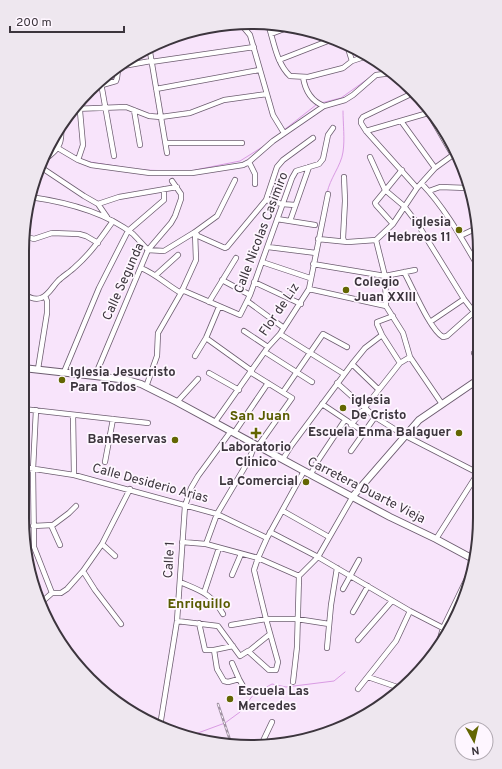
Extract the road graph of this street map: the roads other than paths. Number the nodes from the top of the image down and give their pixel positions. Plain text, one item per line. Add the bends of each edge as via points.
1 (246, 29) edge
2 (270, 30) edge
3 (279, 31) edge
4 (271, 34) junction
5 (325, 42) edge
6 (254, 47) junction
7 (349, 52) edge
8 (150, 54) edge
9 (360, 58) edge
10 (279, 60) junction
11 (151, 61) junction
12 (352, 61) junction
13 (130, 65) edge
14 (259, 70) junction
15 (118, 74) edge
16 (385, 74) edge
17 (303, 77) junction
18 (106, 83) edge
19 (102, 86) edge
20 (156, 89) junction
21 (267, 94) junction
22 (409, 95) edge
23 (324, 106) junction
24 (106, 108) junction
25 (80, 109) joint
26 (134, 110) junction
27 (425, 114) edge
28 (161, 117) junction
29 (401, 121) junction
30 (333, 128) dead end
31 (366, 131) junction
32 (284, 133) junction
33 (61, 137) edge
34 (313, 138) dead end
35 (166, 143) junction
36 (242, 143) dead end
37 (140, 145) dead end
38 (57, 148) junction
39 (52, 152) edge
40 (167, 153) dead end
41 (114, 156) dead end
42 (452, 156) edge
43 (370, 157) dead end
44 (78, 160) junction
45 (249, 162) junction
46 (309, 167) junction
47 (435, 168) junction
48 (45, 169) edge
49 (402, 170) junction
50 (344, 177) dead end
51 (234, 180) dead end
52 (172, 181) dead end
53 (255, 184) dead end
54 (422, 184) junction
55 (177, 187) junction
56 (417, 188) junction
57 (463, 188) edge
58 (164, 189) junction
59 (385, 190) junction
60 (429, 191) junction
61 (328, 194) dead end
62 (36, 198) edge
63 (266, 200) junction
64 (98, 204) junction
65 (282, 204) junction
66 (295, 205) junction
67 (404, 206) junction
68 (108, 218) junction
69 (277, 219) junction
70 (113, 221) junction
71 (290, 221) junction
72 (393, 224) junction
73 (315, 225) dead end
74 (472, 230) edge
75 (128, 231) junction
76 (195, 232) junction
77 (460, 236) junction
78 (29, 238) edge
79 (318, 239) junction
80 (376, 240) junction
81 (344, 241) junction
82 (98, 243) junction
83 (268, 247) junction
84 (148, 250) junction
85 (316, 253) junction
86 (178, 256) dead end
87 (236, 258) dead end
88 (473, 258) edge
89 (262, 262) junction
90 (313, 264) junction
91 (141, 268) junction
92 (415, 270) dead end
93 (404, 272) junction
94 (156, 275) junction
95 (385, 276) junction
96 (310, 278) junction
97 (222, 280) junction
98 (254, 282) junction
99 (309, 289) junction
100 (182, 292) junction
101 (45, 296) junction
102 (250, 296) junction
103 (29, 297) edge
104 (464, 299) junction
105 (247, 301) junction
106 (209, 302) junction
107 (300, 304) junction
108 (386, 306) junction
109 (219, 307) junction
110 (473, 311) edge
111 (473, 313) edge
112 (393, 316) junction
113 (430, 322) junction
114 (284, 328) junction
115 (244, 331) dead end
116 (280, 334) junction
117 (382, 335) junction
118 (206, 338) junction
119 (268, 347) junction
120 (347, 347) dead end
121 (265, 352) junction
122 (310, 353) junction
123 (196, 356) dead end
124 (410, 357) junction
125 (400, 363) junction
126 (352, 364) junction
127 (29, 368) edge
128 (38, 369) junction
129 (64, 372) junction
130 (251, 372) junction
131 (209, 373) dead end
132 (296, 373) junction
133 (344, 374) junction
134 (95, 376) junction
135 (198, 379) dead end
136 (312, 382) dead end
137 (473, 382) edge
138 (268, 383) junction
139 (337, 383) junction
140 (146, 387) junction
141 (378, 389) junction
142 (239, 390) junction
143 (283, 392) junction
144 (177, 402) junction
145 (322, 404) junction
146 (442, 404) junction
147 (364, 408) junction
148 (29, 409) edge
149 (36, 410) junction
150 (74, 415) junction
151 (375, 417) junction
152 (113, 419) junction
153 (344, 420) junction
154 (215, 422) junction
155 (148, 423) dead end
156 (351, 425) junction
157 (233, 432) junction
158 (364, 432) junction
159 (404, 435) junction
160 (257, 445) junction
161 (351, 451) dead end
162 (283, 459) junction
163 (105, 462) dead end
164 (29, 468) edge
165 (33, 469) junction
166 (473, 470) edge
167 (304, 471) junction
168 (311, 474) junction
169 (74, 475) junction
170 (473, 481) edge
171 (130, 489) junction
172 (353, 496) junction
173 (76, 506) dead end
174 (185, 506) junction
175 (283, 511) junction
176 (217, 514) junction
177 (50, 525) junction
178 (33, 526) junction
179 (270, 532) junction
180 (329, 537) junction
181 (267, 538) junction
182 (436, 539) junction
183 (182, 542) junction
184 (102, 544) junction
185 (206, 544) junction
186 (60, 545) dead end
187 (219, 548) junction
188 (241, 554) junction
189 (115, 556) dead end
190 (318, 557) junction
191 (470, 557) edge
192 (258, 558) junction
193 (359, 560) dead end
194 (337, 568) junction
195 (83, 571) junction
196 (232, 575) dead end
197 (299, 576) junction
198 (350, 576) junction
199 (180, 582) junction
200 (368, 586) junction
201 (343, 589) dead end
202 (52, 593) junction
203 (204, 593) junction
204 (459, 596) edge
205 (45, 599) edge
206 (392, 601) junction
207 (120, 612) dead end
208 (353, 612) dead end
209 (410, 612) junction
210 (114, 614) junction
211 (223, 614) dead end
212 (266, 619) junction
213 (297, 619) junction
214 (177, 621) junction
215 (121, 624) dead end
216 (199, 624) junction
217 (329, 624) junction
218 (231, 625) dead end
219 (443, 628) joint
220 (270, 634) junction
221 (358, 640) dead end
222 (233, 646) junction
223 (327, 648) dead end
224 (214, 650) junction
225 (249, 651) junction
226 (232, 663) dead end
227 (368, 677) junction
228 (239, 678) junction
229 (293, 682) dead end
230 (395, 686) edge
231 (358, 689) dead end
232 (247, 693) dead end
233 (161, 721) edge
234 (272, 722) dead end
235 (263, 740) edge

1 - 6 street
2 - 4 street
3 - 4 street
4 - 10 street
5 - 10 street
6 - 11 street
6 - 14 street
7 - 12 street
8 - 11 street
9 - 12 street
10 - 17 street via 290,76
11 - 13 street
11 - 20 street
12 - 17 street via 343,68
14 - 20 street
14 - 21 street
15 - 18 street via 116,81
16 - 23 street via 376,75 345,100
17 - 23 street via 307,91 316,102
19 - 24 street
20 - 28 street
21 - 28 street via 224,100 190,113
21 - 32 street via 273,115
22 - 31 street via 363,117 360,120
23 - 32 street
24 - 25 street
24 - 26 street via 126,107
24 - 41 street
25 - 44 street via 83,145
26 - 28 street via 149,116
26 - 37 street
27 - 29 street
28 - 35 street
29 - 31 street
29 - 47 street
30 - 46 street, Calle Nicolas Casimiro via 328,135 324,159 319,164
31 - 49 street
32 - 45 street
33 - 38 street
34 - 63 street via 280,163
35 - 36 street
35 - 40 street
38 - 39 street
38 - 44 street
42 - 47 street
43 - 59 street
44 - 45 street via 91,165 150,173 192,173
45 - 53 street via 255,174
46 - 65 street, Calle Nicolas Casimiro via 296,171
46 - 66 street
47 - 54 street
48 - 64 street
49 - 56 street
49 - 59 street
50 - 81 street
51 - 76 street via 217,216
52 - 55 street
54 - 56 street
54 - 60 street
55 - 58 street
55 - 84 street, Calle Segunda via 181,199 175,216
56 - 67 street
57 - 60 street via 440,187
58 - 64 street via 119,197
58 - 75 street via 164,200
59 - 67 street
59 - 72 street via 375,203
60 - 77 street
61 - 79 street, Flor de Liz
62 - 68 street via 56,201
63 - 65 street
63 - 76 street via 226,248 198,236
64 - 68 street
65 - 66 street
65 - 69 street, Calle Nicolas Casimiro
66 - 71 street
67 - 72 street
67 - 104 street
68 - 70 street
69 - 71 street
69 - 83 street, Calle Nicolas Casimiro
70 - 75 street
70 - 82 street
71 - 73 street
72 - 80 street
74 - 77 street
75 - 84 street
75 - 129 street via 99,288
76 - 84 street via 164,252
76 - 100 street via 196,260
77 - 88 street
78 - 82 street via 34,239 52,233 79,234
79 - 81 street
79 - 85 street, Flor de Liz
80 - 81 street
80 - 95 street
82 - 101 street
83 - 85 street
83 - 89 street, Calle Nicolas Casimiro
84 - 91 street, Calle Segunda
85 - 90 street, Flor de Liz
86 - 94 street
87 - 97 street
89 - 96 street
89 - 98 street, Calle Nicolas Casimiro
90 - 95 street
90 - 96 street, Flor de Liz
91 - 94 street
91 - 134 street, Calle Segunda
92 - 93 street
93 - 95 street
93 - 113 street
94 - 100 street via 170,287
95 - 108 street
96 - 99 street, Flor de Liz
97 - 102 street
97 - 106 street
98 - 102 street, Calle Nicolas Casimiro
98 - 107 street
99 - 107 street, Flor de Liz
99 - 108 street
100 - 106 street
100 - 140 street via 158,333 157,356
101 - 103 street via 40,299
101 - 128 street via 47,313
102 - 105 street, Calle Nicolas Casimiro
104 - 110 street
104 - 113 street
105 - 109 street, Calle Nicolas Casimiro via 240,315
105 - 114 street
106 - 109 street
107 - 114 street, Flor de Liz
108 - 112 street
109 - 118 street
111 - 113 street via 443,337
112 - 117 street via 377,322
112 - 124 street via 403,333
114 - 116 street, Flor de Liz
115 - 119 street
116 - 119 street, Flor de Liz
116 - 122 street
117 - 125 street
117 - 126 street via 365,348
118 - 123 street
118 - 130 street
119 - 121 street, Flor de Liz
120 - 122 street via 323,334
121 - 130 street, Flor de Liz
121 - 132 street
122 - 132 street
122 - 133 street
124 - 125 street
124 - 146 street
125 - 141 street
126 - 133 street
126 - 141 street
127 - 128 main road, Carretera Duarte Vieja
128 - 129 main road, Carretera Duarte Vieja
129 - 134 main road, Carretera Duarte Vieja
130 - 138 street
130 - 142 street, Flor de Liz
131 - 142 street
132 - 136 street
132 - 143 street
133 - 139 street
134 - 140 main road, Carretera Duarte Vieja via 134,382
135 - 144 street
137 - 146 main road
138 - 143 street
138 - 157 street, Calle 1
139 - 145 street
139 - 147 street
140 - 144 main road, Carretera Duarte Vieja
141 - 147 street
142 - 154 street, Flor de Liz
143 - 160 street via 292,398
144 - 154 main road, Carretera Duarte Vieja
145 - 153 street
145 - 162 street
146 - 159 main road via 419,420
147 - 151 street
147 - 156 street
148 - 149 street
149 - 150 street
149 - 165 street
150 - 152 street
150 - 169 street
151 - 158 street
151 - 159 street
152 - 155 street
152 - 163 street
153 - 156 street
153 - 168 street
154 - 157 main road, Carretera Duarte Vieja
156 - 158 street
157 - 160 main road, Carretera Duarte Vieja
157 - 174 street, Calle 1 via 198,476
158 - 161 street
159 - 166 street
159 - 172 main road
160 - 162 main road, Carretera Duarte Vieja
160 - 176 street
162 - 167 main road, Carretera Duarte Vieja
164 - 165 street, Calle Desiderio Arias
165 - 169 street, Calle Desiderio Arias
165 - 178 street
167 - 168 main road, Carretera Duarte Vieja
167 - 175 street
168 - 172 main road, Carretera Duarte Vieja
169 - 171 street, Calle Desiderio Arias
170 - 182 street
171 - 174 street, Calle Desiderio Arias
171 - 184 street
172 - 180 street
172 - 182 main road, Carretera Duarte Vieja
173 - 177 street via 64,518
174 - 176 street, Calle Desiderio Arias
174 - 183 street, Calle 1
175 - 179 street
175 - 180 street
176 - 181 street, Calle Desiderio Arias
176 - 185 street
177 - 178 street
177 - 186 street
178 - 202 street via 34,548
179 - 181 street
179 - 190 street
180 - 190 street
181 - 192 street
182 - 191 main road, Carretera Duarte Vieja
183 - 185 street
183 - 199 street, Calle 1
184 - 189 street
184 - 195 street
185 - 187 street
187 - 188 street
187 - 203 street
188 - 192 street
188 - 196 street
190 - 194 street
190 - 197 street
192 - 197 street
192 - 212 street via 254,570
193 - 198 street
194 - 198 street
194 - 217 street
195 - 202 street via 67,589 61,593
195 - 210 street
197 - 213 street
198 - 200 street
198 - 201 street
199 - 203 street
199 - 214 street, Calle 1
200 - 206 street
200 - 208 street
202 - 205 street
203 - 211 street via 217,603
204 - 219 street
206 - 209 street
206 - 221 street
207 - 210 street
209 - 219 street
209 - 227 street via 396,641
210 - 215 street
212 - 213 street
212 - 218 street
212 - 220 street
213 - 217 street
213 - 229 street
214 - 216 street
214 - 233 street, Calle 1
216 - 222 street via 218,626
216 - 224 street via 205,650
217 - 223 street
220 - 225 street
220 - 225 street via 278,662 276,670 269,670
222 - 224 street
222 - 225 street via 240,656
224 - 228 street via 217,669 224,681
226 - 228 street
227 - 230 street
227 - 231 street
228 - 232 street
234 - 235 street

